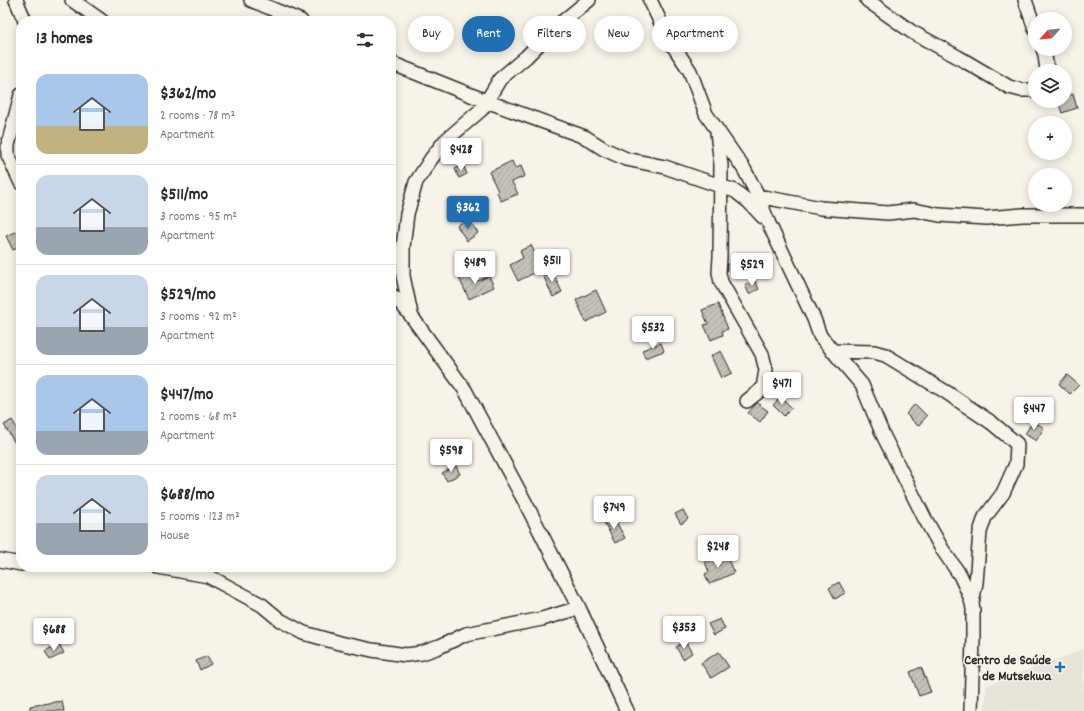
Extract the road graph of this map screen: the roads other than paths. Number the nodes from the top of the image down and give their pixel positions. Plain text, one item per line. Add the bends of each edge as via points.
1 (16, 0) edge
2 (72, 0) edge
3 (252, 0) edge
4 (589, 0) edge
5 (650, 0) edge
6 (867, 0) edge
7 (1025, 0) edge
8 (1029, 12) edge
9 (23, 16) edge
10 (95, 16) edge
11 (286, 16) edge
12 (396, 65) edge
13 (1028, 90) edge
14 (486, 101) junction
15 (16, 114) edge
16 (716, 130) junction
17 (16, 172) edge
18 (721, 186) junction
19 (758, 196) junction
20 (1084, 215) edge
21 (769, 224) junction
22 (396, 299) edge
23 (412, 317) junction
24 (832, 351) junction
25 (747, 402) dead end
26 (0, 560) edge
27 (16, 563) edge
28 (186, 572) edge
29 (972, 603) junction
30 (579, 608) junction
31 (627, 711) edge
32 (971, 711) edge

1 - 9 street
2 - 10 street
3 - 11 street
4 - 14 street via 500,79
5 - 16 street via 668,38 690,71 706,114
6 - 13 street via 912,32 1008,87
7 - 8 street
12 - 14 street
14 - 18 street via 585,137 604,149 626,158 665,167
14 - 23 street via 482,109 445,141 416,182 407,214 403,254 403,276
15 - 17 street via 8,155
16 - 18 street
16 - 19 street via 744,169
18 - 21 street via 735,191 749,202
18 - 25 street via 718,273 762,354 766,370 763,388
19 - 20 street via 821,208 888,213 914,210 939,215 986,218
19 - 21 street
21 - 24 street via 820,336
22 - 23 street
23 - 30 street via 465,390
24 - 29 street via 862,385 890,448 939,543 960,576
24 - 29 street via 874,352 895,360 992,423 1016,444 1016,464 1003,493 985,517 980,532
26 - 27 street
28 - 30 street via 208,576 262,605 280,620 304,633 365,649 406,655 434,649 462,635 542,619
29 - 32 street via 974,638
30 - 31 street

